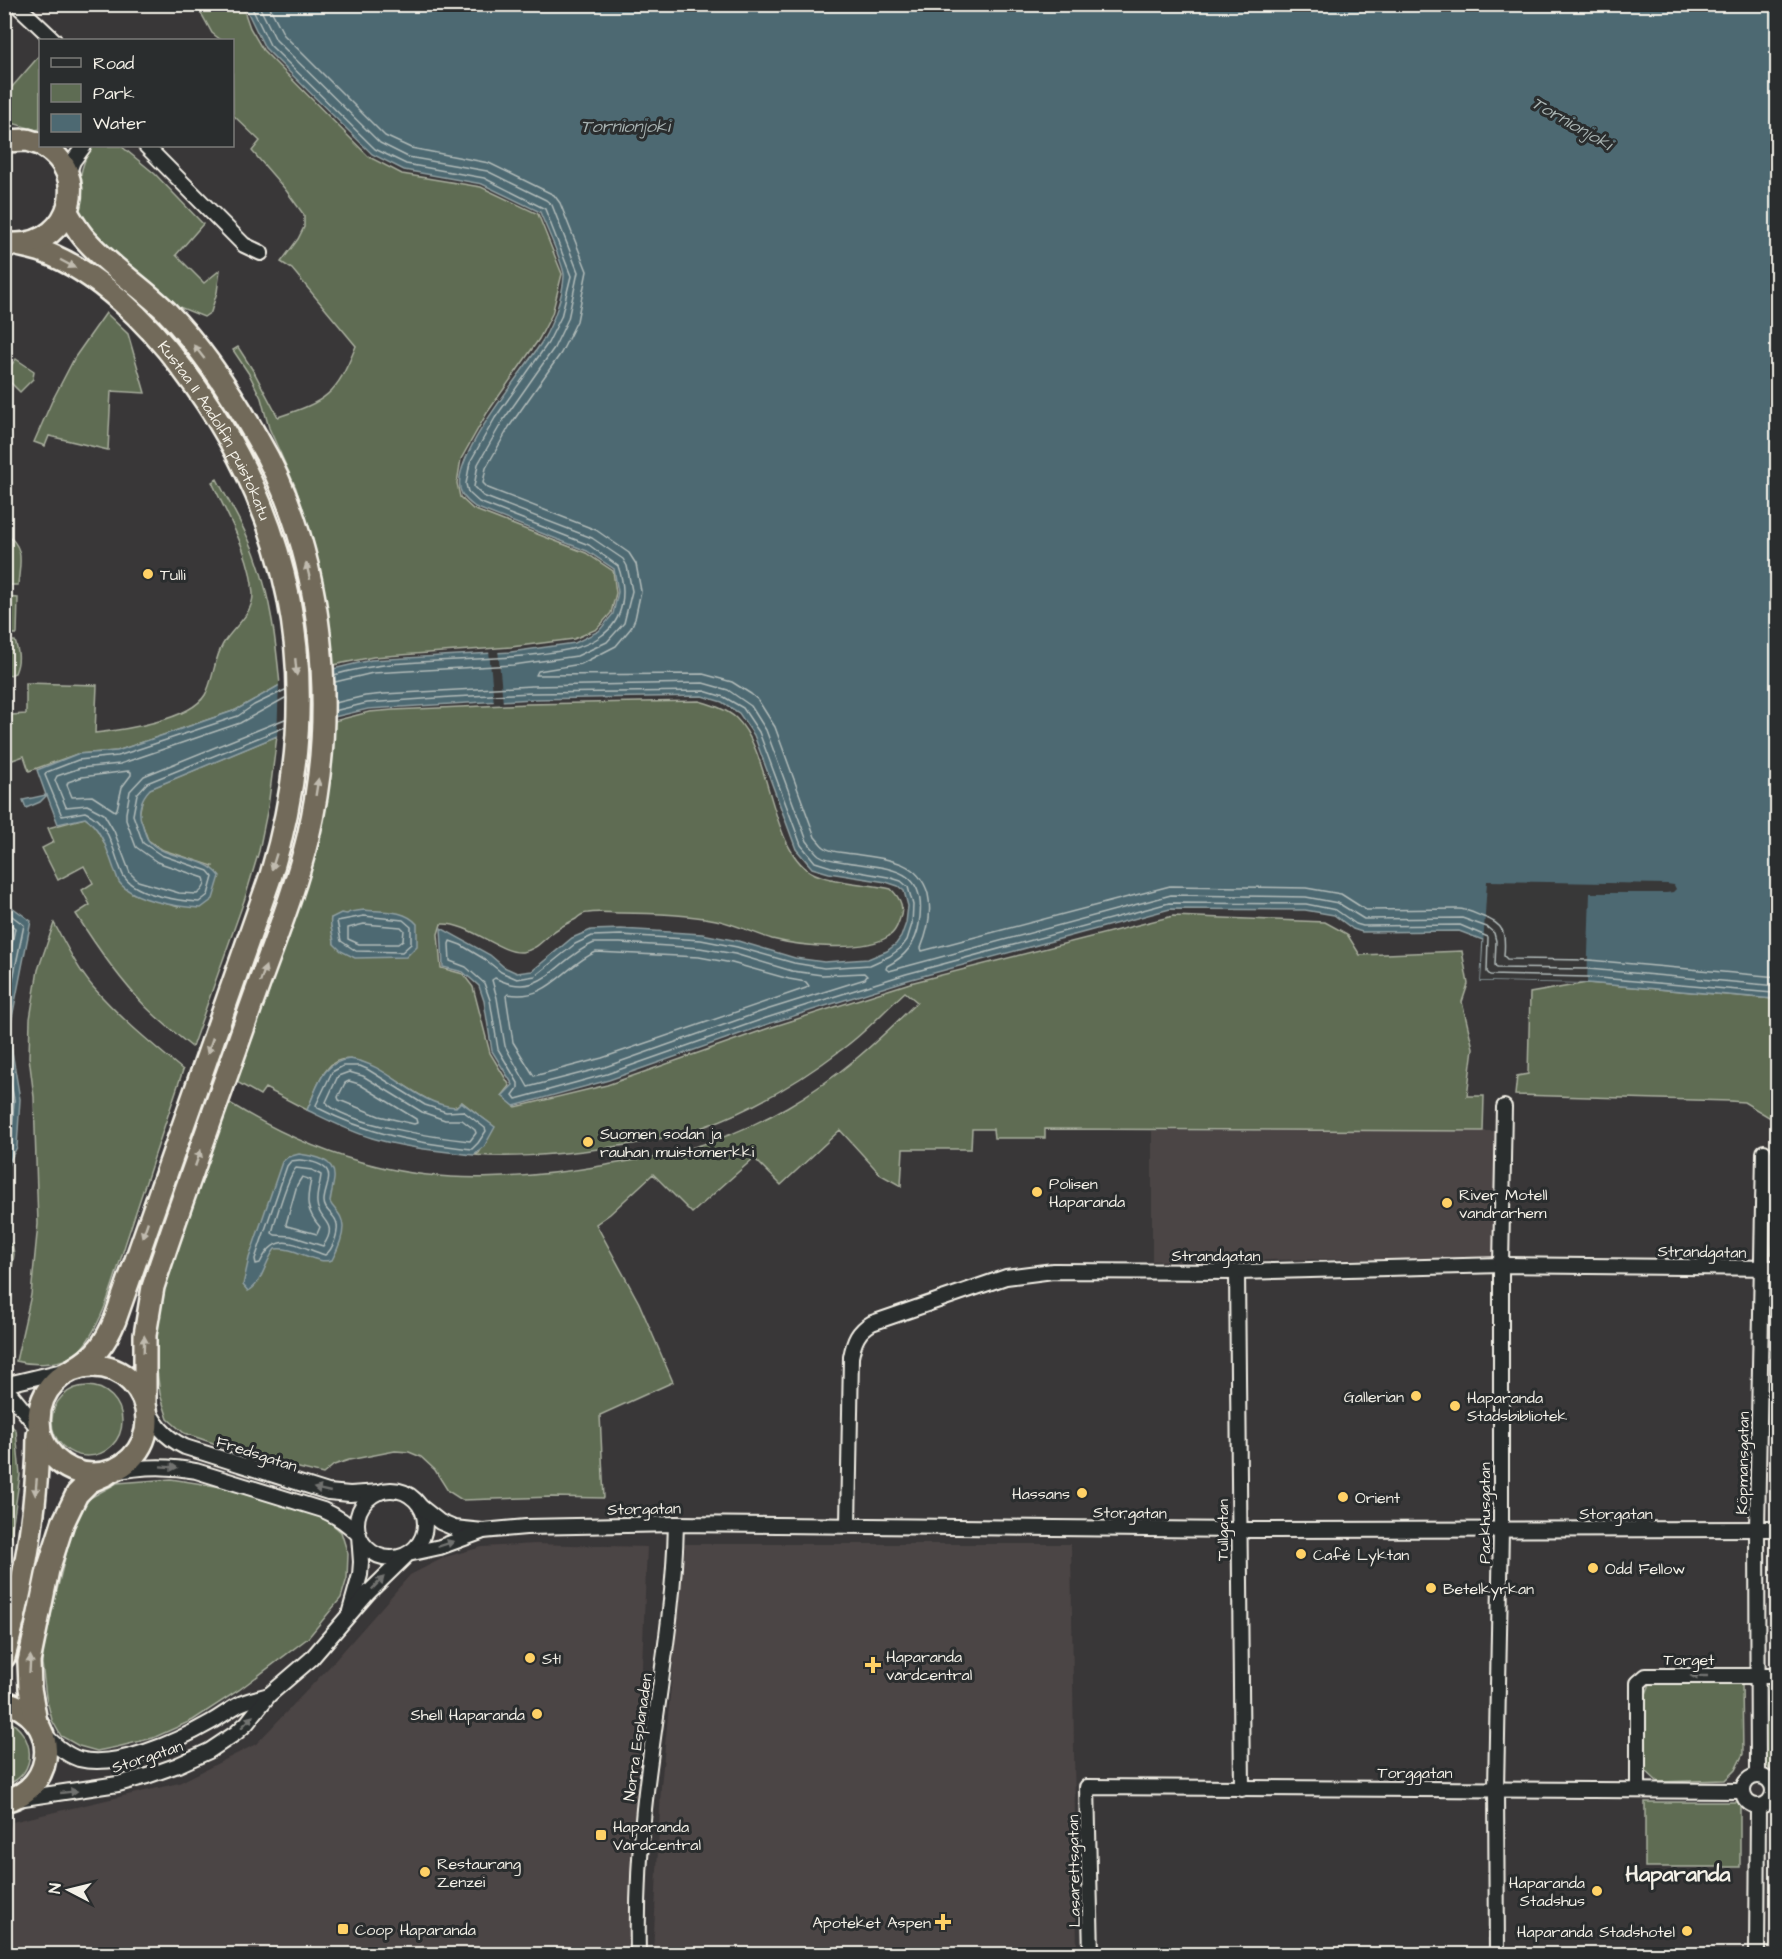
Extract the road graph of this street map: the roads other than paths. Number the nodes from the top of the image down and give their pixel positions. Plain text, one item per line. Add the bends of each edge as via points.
1 (16, 4) edge
2 (53, 39) edge
3 (4, 131) edge
4 (4, 141) edge
5 (37, 143) edge
6 (43, 147) edge
7 (83, 147) edge
8 (147, 147) edge
9 (68, 175) junction
10 (67, 212) junction
11 (9, 243) edge
12 (261, 253) dead end
13 (1504, 1107) dead end
14 (1764, 1152) dead end
15 (1501, 1265) junction
16 (1761, 1268) junction
17 (1778, 1268) edge
18 (1237, 1272) junction
19 (75, 1368) junction
20 (4, 1386) edge
21 (145, 1403) junction
22 (38, 1428) junction
23 (111, 1473) junction
24 (380, 1492) junction
25 (421, 1507) junction
26 (676, 1524) junction
27 (848, 1525) junction
28 (1757, 1529) junction
29 (1778, 1529) edge
30 (1239, 1530) junction
31 (1501, 1530) junction
32 (483, 1531) junction
33 (359, 1535) junction
34 (408, 1554) junction
35 (350, 1613) junction
36 (4, 1657) edge
37 (1758, 1676) junction
38 (1778, 1676) edge
39 (269, 1695) junction
40 (4, 1702) edge
41 (39, 1726) junction
42 (1758, 1775) junction
43 (1087, 1787) joint
44 (1496, 1788) junction
45 (1242, 1789) junction
46 (1638, 1789) junction
47 (1743, 1791) junction
48 (1775, 1791) edge
49 (7, 1803) edge
50 (1758, 1806) junction
51 (638, 1954) edge
52 (1091, 1954) edge
53 (1497, 1954) edge
54 (1757, 1954) edge

1 - 2 street
3 - 5 highway
4 - 5 highway
6 - 9 highway via 61,160
7 - 9 street
8 - 12 street via 244,245
9 - 10 highway via 71,187
10 - 11 highway via 46,237 25,244
21 -> 10 highway, Kustaa II Aadolfin puistokatu via 145,1335 153,1287 298,872 313,813 324,720 323,687 318,629 299,537 285,496 255,433 209,363 173,319 87,242
11 -> 19 highway, Kustaa II Aadolfin puistokatu via 45,252 102,286 151,330 207,402 238,453 274,541 286,584 299,697 295,764 271,875 115,1320 97,1353
13 - 15 street, Packhusgatan
14 - 16 street, Köpmansgatan
15 - 16 street, Strandgatan
15 - 18 street, Strandgatan
15 - 31 street, Packhusgatan
16 - 17 street, Strandgatan
16 - 28 street, Köpmansgatan
18 - 27 street, Strandgatan via 1053,1271 1006,1277 865,1327 854,1340 851,1357
18 - 30 street, Tullgatan
19 - 20 street
19 - 21 highway via 98,1366 116,1371 134,1385
19 - 22 highway via 57,1379 45,1395
20 - 22 street
21 - 23 highway via 146,1424 141,1443 130,1459
24 -> 21 street, Fredsgatan via 328,1492 185,1447 160,1430
22 - 23 highway via 46,1448 64,1467 87,1474
22 -> 36 highway via 32,1522
23 -> 33 street, Fredsgatan via 154,1466 196,1471 323,1510
41 -> 23 highway via 30,1688 29,1662 48,1570 77,1494 89,1482
24 - 25 street, Storgatan via 406,1494
24 - 33 street, Storgatan via 361,1509
25 - 32 street, Storgatan via 440,1522
25 - 34 street, Storgatan via 424,1533
26 - 27 street, Storgatan
26 - 32 street, Storgatan
26 - 51 street, Norra Esplanaden via 675,1575 641,1844
27 - 30 street, Storgatan
28 - 29 street, Storgatan
28 - 31 street, Storgatan
28 - 37 street, Köpmansgatan
30 - 31 street, Storgatan
30 - 45 street, Tullgatan
31 - 44 street, Packhusgatan
34 -> 32 street, Storgatan
33 - 34 street, Storgatan via 376,1555 389,1558
33 - 35 street, Storgatan via 360,1575
35 -> 34 street, Storgatan
35 - 39 street, Storgatan via 311,1659
37 - 38 street, Torget
37 - 42 street, Köpmansgatan
37 -> 46 street, Torget via 1646,1676 1638,1683
39 - 41 street, Storgatan via 240,1704 166,1743 117,1759 79,1758 64,1751
49 -> 39 street, Storgatan via 118,1784 177,1766 236,1732
40 - 41 highway via 20,1707
41 - 49 highway via 46,1752 40,1774 30,1789
42 - 47 street via 1746,1781
42 - 48 street via 1768,1779
43 - 45 street, Torggatan
43 - 52 street, Lasarettsgatan
44 - 45 street, Torggatan
44 - 46 street, Torggatan
44 - 53 street, Packhusgatan
46 - 47 street, Torggatan
47 - 50 street via 1748,1803
48 - 50 street via 1767,1803
50 - 54 street

